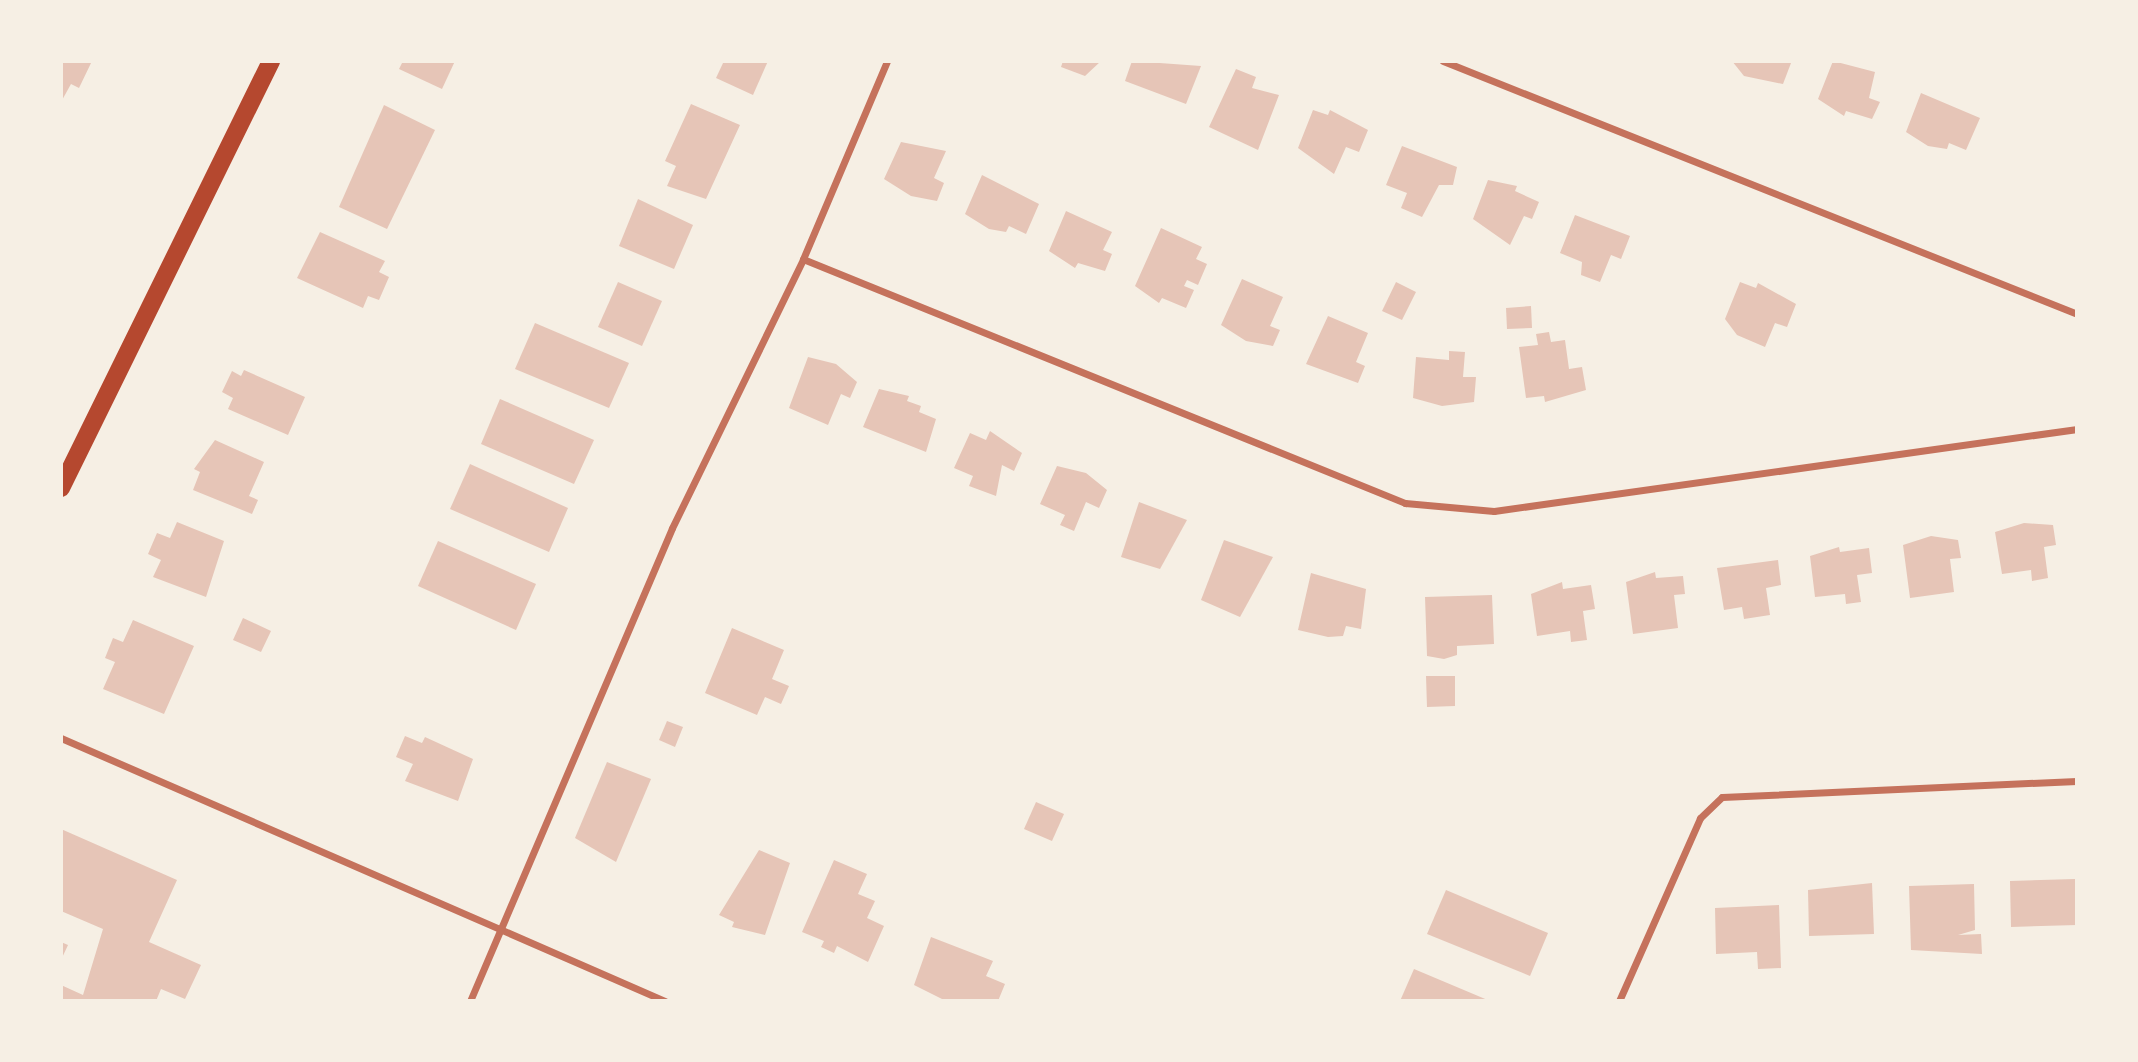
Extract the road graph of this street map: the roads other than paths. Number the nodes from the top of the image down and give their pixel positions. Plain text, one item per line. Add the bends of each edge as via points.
1 (271, 61) edge
2 (887, 61) edge
3 (1443, 61) edge
4 (803, 259) junction
5 (2077, 314) edge
6 (2077, 429) edge
7 (61, 488) edge
8 (61, 738) edge
9 (2077, 781) edge
10 (501, 930) junction
11 (470, 1001) edge
12 (665, 1001) edge
13 (1619, 1001) edge

1 - 7 main road
2 - 4 street
3 - 5 street
4 - 6 street via 1405,503 1494,512
4 - 10 street via 672,528
8 - 10 street
9 - 13 street via 1722,797 1700,818
10 - 11 street
10 - 12 street

